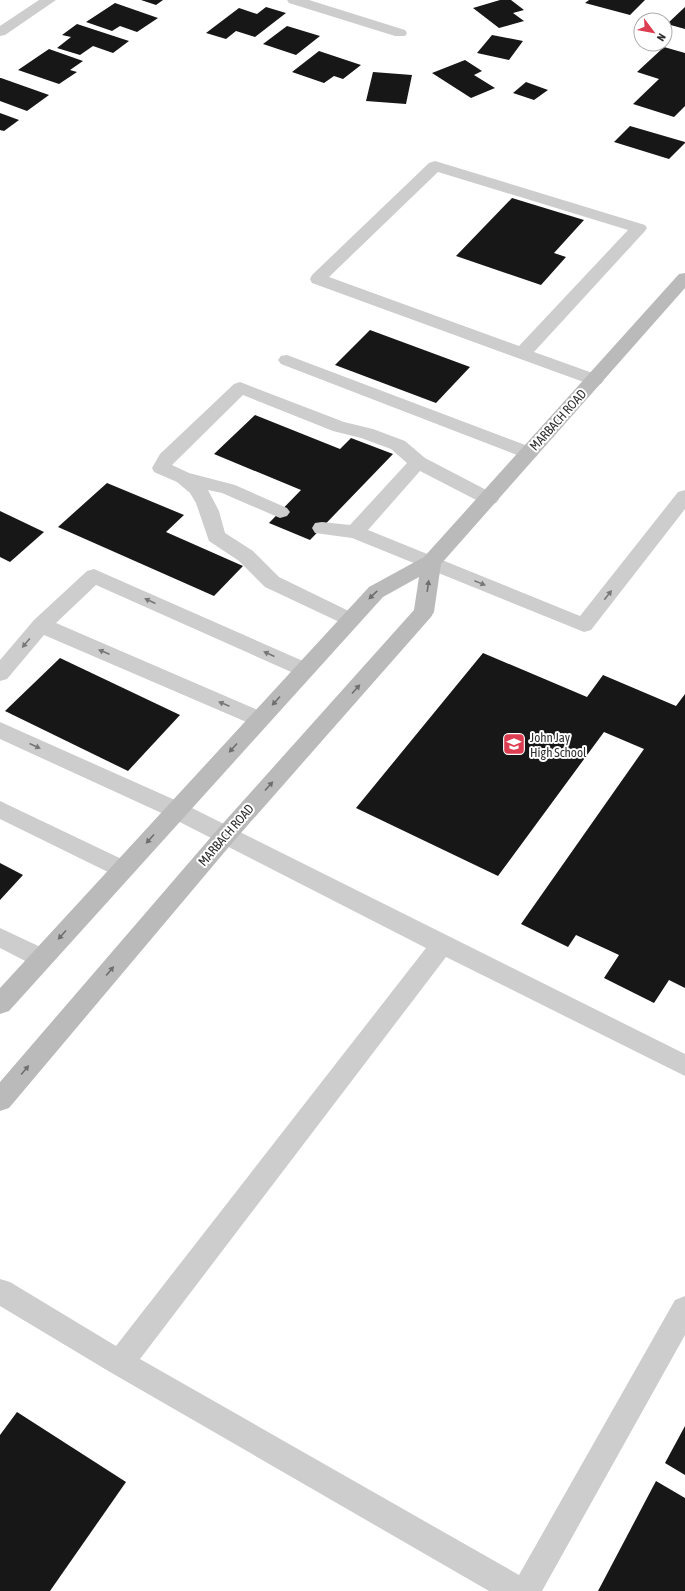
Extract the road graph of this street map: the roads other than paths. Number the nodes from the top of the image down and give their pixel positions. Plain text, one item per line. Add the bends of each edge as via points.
1 (49, 0) edge
2 (294, 0) edge
3 (0, 32) edge
4 (400, 33) dead end
5 (685, 278) edge
6 (522, 354) junction
7 (287, 360) dead end
8 (595, 380) junction
9 (529, 453) junction
10 (418, 462) junction
11 (186, 478) junction
12 (685, 496) edge
13 (489, 499) junction
14 (280, 512) dead end
15 (322, 528) dead end
16 (355, 532) junction
17 (431, 562) junction
18 (350, 620) junction
19 (41, 625) junction
20 (305, 670) junction
21 (0, 674) edge
22 (260, 719) junction
23 (0, 730) edge
24 (0, 809) edge
25 (176, 810) junction
26 (224, 836) junction
27 (122, 869) junction
28 (0, 937) edge
29 (442, 945) junction
30 (41, 958) junction
31 (0, 1004) edge
32 (685, 1066) edge
33 (0, 1100) edge
34 (0, 1291) edge
35 (685, 1309) edge
36 (120, 1363) junction
37 (518, 1591) edge
38 (526, 1591) edge

1 - 3 street
2 - 4 street
5 - 8 main road, MARBACH ROAD
6 - 6 street via 515,351 318,279 435,166 639,228
6 - 8 street
7 - 9 street
8 - 9 main road, MARBACH ROAD
9 - 13 main road, MARBACH ROAD
10 - 11 street via 398,445 366,433 338,427 240,388 167,458 161,468
10 - 13 street
10 - 16 street
11 - 14 street via 228,489
11 - 18 street via 201,493 209,509 216,536 246,556 272,582
17 -> 12 street via 584,625
13 - 17 main road, MARBACH ROAD
15 - 16 street
16 - 17 street
17 -> 18 main road, MARBACH ROAD via 376,592
26 -> 17 main road, MARBACH ROAD via 424,612
18 - 20 main road, MARBACH ROAD
20 -> 19 street via 94,576
19 -> 21 street
22 -> 19 street
20 -> 22 main road, MARBACH ROAD
22 -> 25 main road, MARBACH ROAD
23 -> 25 street
24 - 27 street
25 - 26 street
25 -> 27 main road, MARBACH ROAD
26 - 29 street
33 -> 26 main road, MARBACH ROAD
27 -> 30 main road, MARBACH ROAD
28 - 30 street
29 - 32 street
29 - 36 street
30 - 31 main road, MARBACH ROAD
34 - 36 street
35 - 38 street
36 - 37 street

